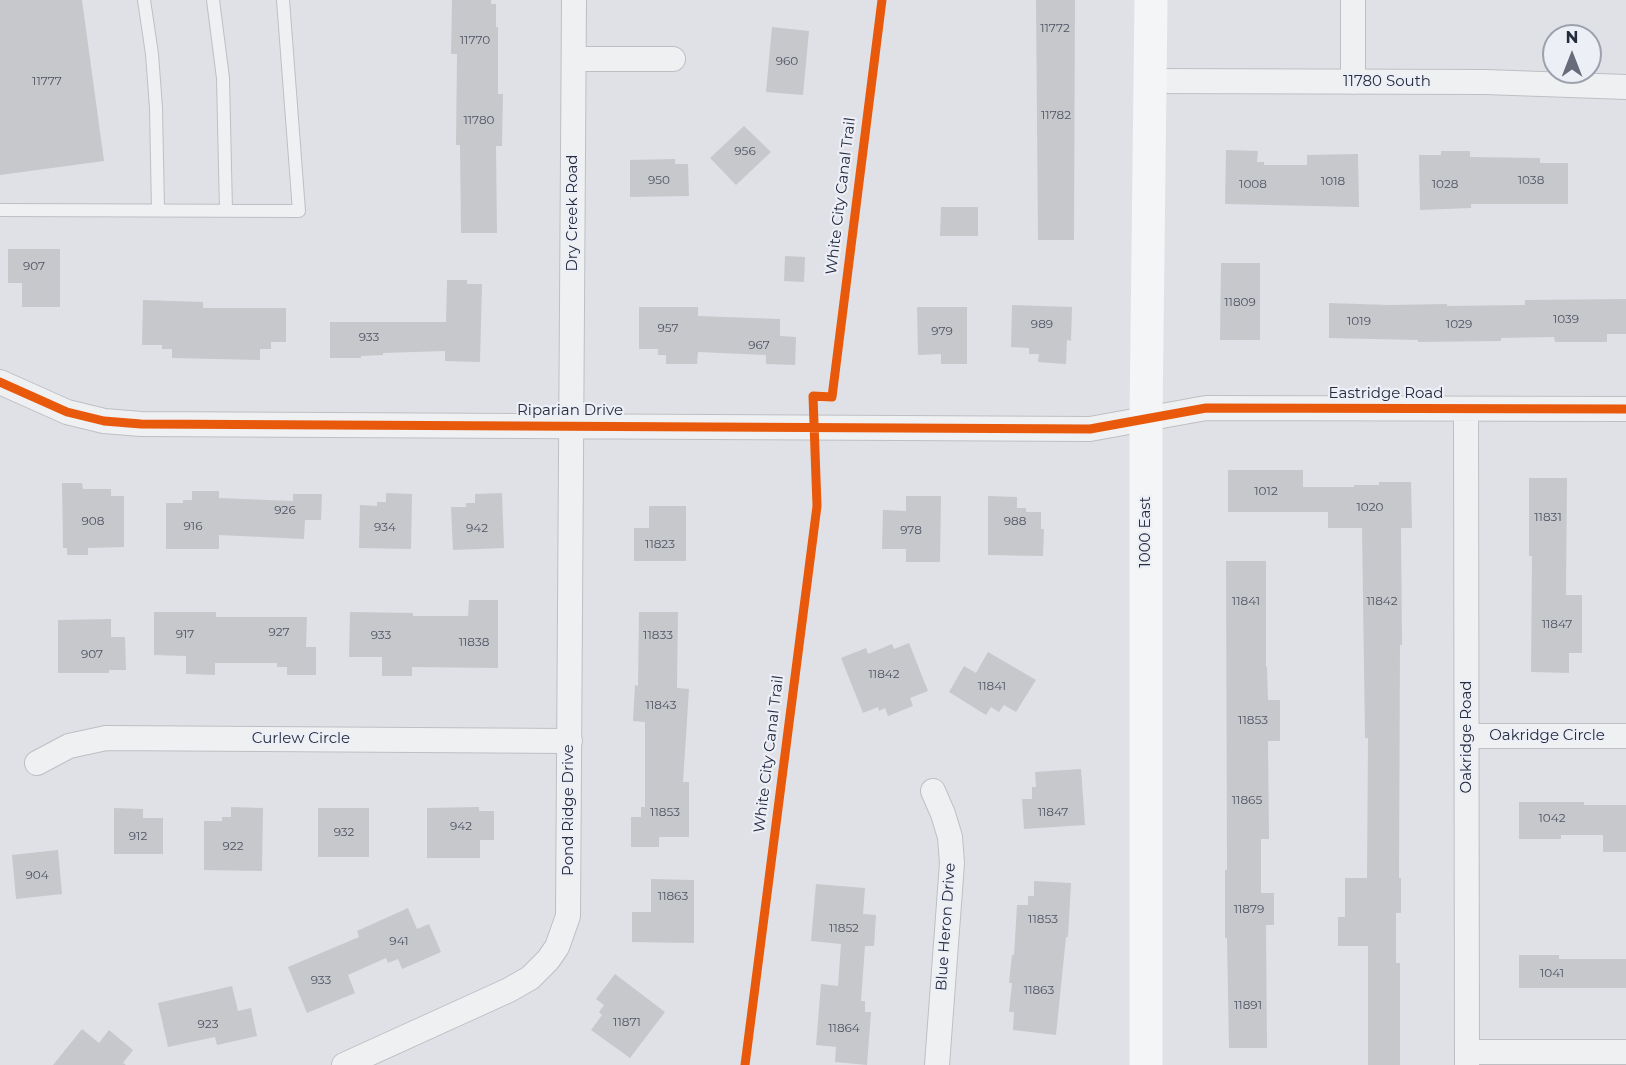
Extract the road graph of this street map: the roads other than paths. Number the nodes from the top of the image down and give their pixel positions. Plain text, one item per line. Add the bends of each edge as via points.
1 (144, 0) edge
2 (213, 0) edge
3 (283, 0) edge
4 (574, 0) edge
5 (1150, 0) edge
6 (1353, 0) edge
7 (574, 59) junction
8 (673, 60) dead end
9 (1149, 81) junction
10 (1353, 82) junction
11 (1626, 87) edge
12 (0, 210) edge
13 (158, 210) junction
14 (226, 211) junction
15 (0, 382) edge
16 (1466, 410) junction
17 (1626, 410) edge
18 (1146, 418) junction
19 (571, 426) junction
20 (1467, 736) junction
21 (1626, 736) edge
22 (570, 741) junction
23 (38, 763) dead end
24 (933, 792) dead end
25 (1626, 1052) edge
26 (1467, 1058) edge
27 (344, 1065) edge
28 (937, 1065) edge
29 (1146, 1065) edge

1 - 13 lane via 153,54
2 - 14 lane via 223,78
3 - 14 lane via 298,211
4 - 7 street, Dry Creek Road
5 - 9 street, 1000 East
6 - 10 street
7 - 8 street
7 - 19 street, Dry Creek Road
9 - 10 street, 11780 South
9 - 18 street, 1000 East
10 - 11 street, 11780 South
12 - 13 lane
13 - 14 lane
15 - 19 street, Riparian Drive via 67,412 141,424
16 - 17 street, Eastridge Road
16 - 18 street, Eastridge Road via 1206,408
16 - 20 street, Oakridge Road
18 - 19 street, Riparian Drive via 1090,429
18 - 29 street, 1000 East
19 - 22 street, Pond Ridge Drive
20 - 21 street, Oakridge Circle
20 - 26 street, Oakridge Road
22 - 23 street, Curlew Circle via 106,738 69,746
22 - 27 street, Pond Ridge Drive via 568,916 548,960 530,978 509,990
24 - 28 street, Blue Heron Drive via 950,837 952,863
25 - 26 street

